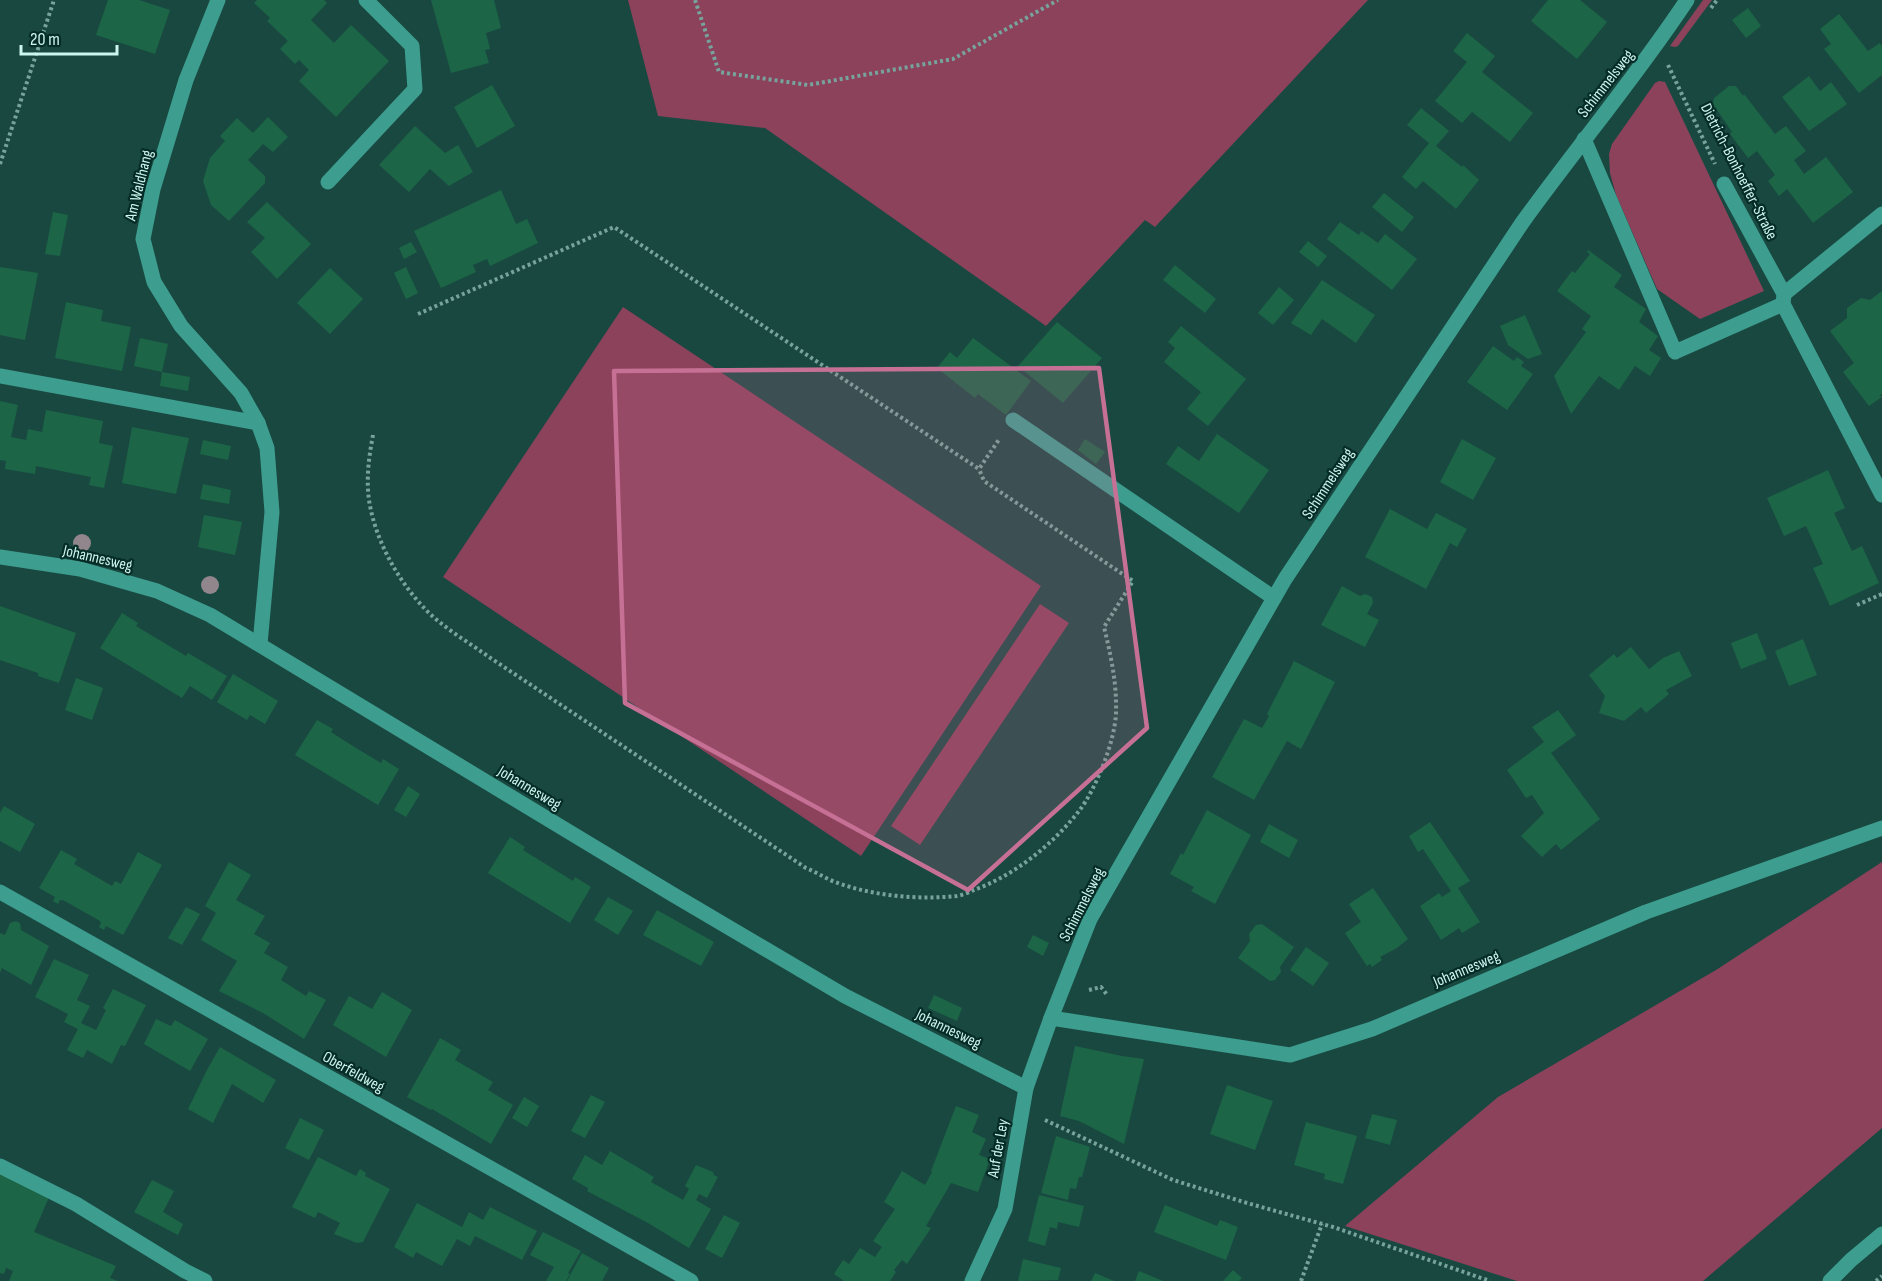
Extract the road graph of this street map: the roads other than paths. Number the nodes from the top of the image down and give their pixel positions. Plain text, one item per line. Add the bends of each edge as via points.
1 (218, 0) edge
2 (366, 0) edge
3 (1687, 0) edge
4 (1584, 139) junction
5 (328, 182) dead end
6 (1724, 184) road end
7 (1882, 214) edge
8 (1783, 299) junction
9 (0, 376) edge
10 (1013, 420) dead end
11 (258, 423) junction
12 (1882, 495) edge
13 (0, 557) edge
14 (1274, 598) junction
15 (260, 644) junction
16 (1882, 828) edge
17 (0, 892) edge
18 (1051, 1018) junction
19 (1026, 1088) junction
20 (0, 1166) edge
21 (1882, 1234) edge
22 (205, 1281) edge
23 (691, 1281) edge
24 (972, 1281) edge
25 (1830, 1281) edge

1 - 11 street, Am Waldhang via 186,80 153,189 143,239 154,282 181,326 241,393
2 - 5 street via 412,46 415,89
3 - 4 street, Schimmelsweg
4 - 8 street via 1675,352
4 - 14 street, Schimmelsweg via 1522,223
6 - 8 street, Dietrich-Bonhoeffer-Straße
7 - 8 street
8 - 12 street, Dietrich-Bonhoeffer-Straße
9 - 11 street
10 - 14 street
11 - 15 street, Am Waldhang via 267,448 272,512
13 - 15 street, Johannesweg via 80,569 157,591
14 - 18 street, Schimmelsweg via 1090,919
15 - 19 street, Johannesweg via 845,996
16 - 18 street, Johannesweg via 1646,912 1372,1029 1290,1055
17 - 23 street, Oberfeldweg
18 - 19 street, Auf der Ley
19 - 24 street, Auf der Ley via 1005,1209
20 - 22 street via 76,1204
21 - 25 street

